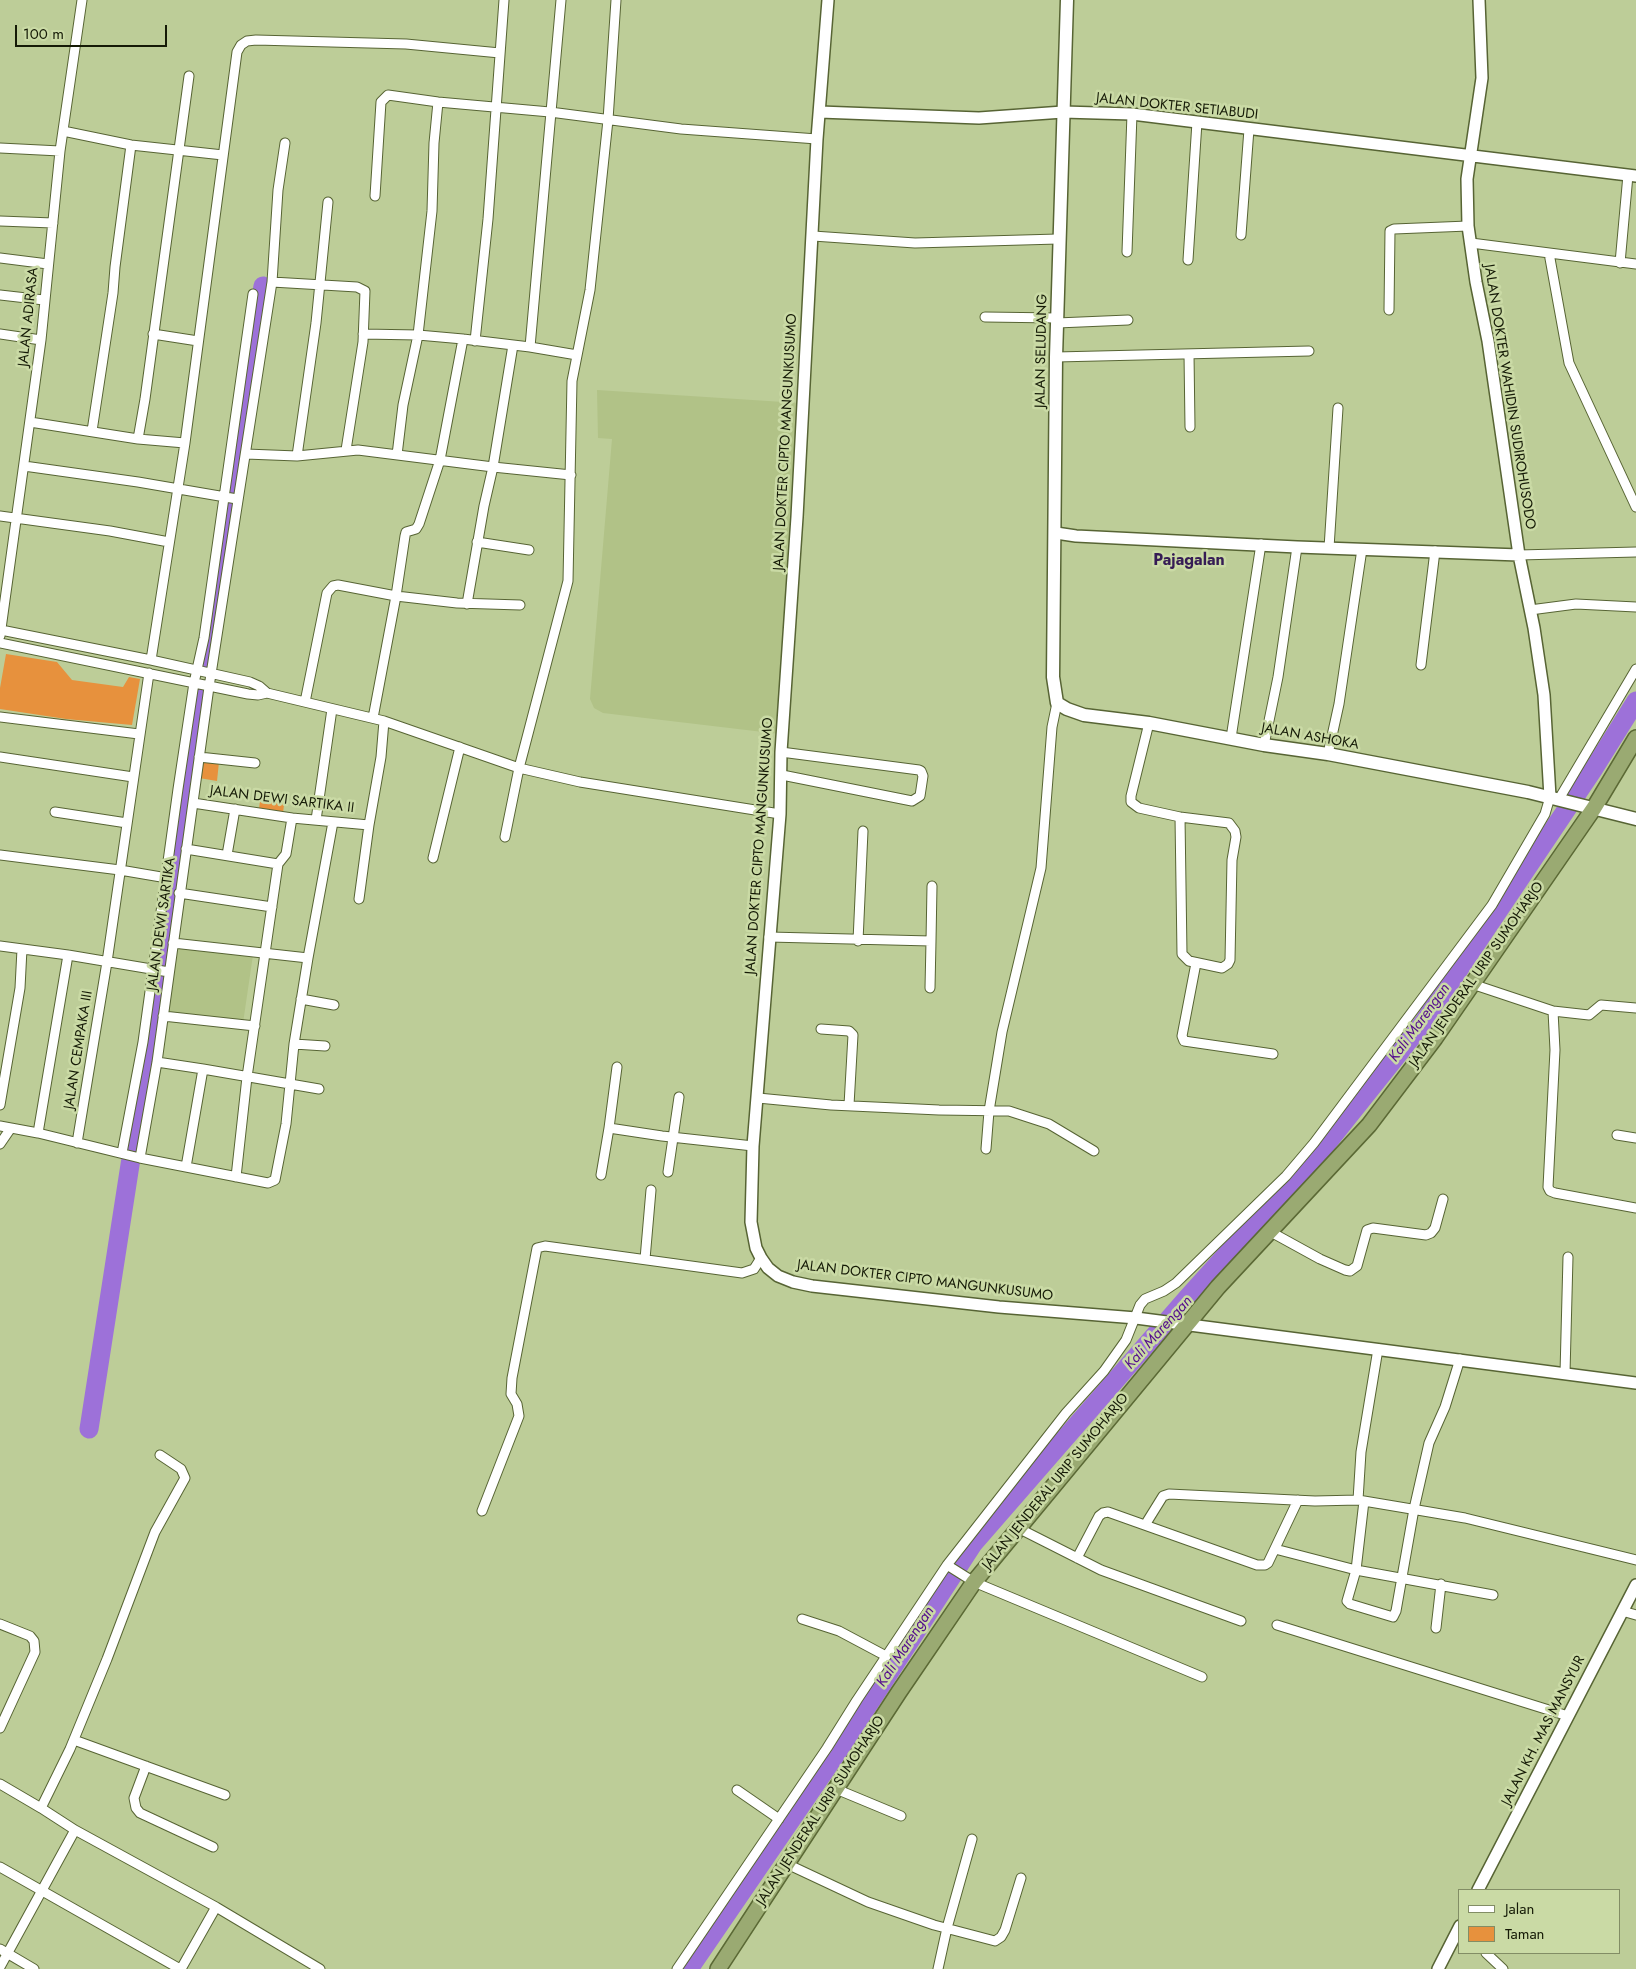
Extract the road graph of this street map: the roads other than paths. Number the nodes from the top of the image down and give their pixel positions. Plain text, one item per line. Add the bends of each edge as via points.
1 (82, 0) edge
2 (504, 0) edge
3 (561, 0) edge
4 (616, 0) edge
5 (828, 0) edge
6 (1067, 0) edge
7 (1479, 0) edge
8 (500, 52) junction
9 (189, 76) dead end
10 (438, 102) junction
11 (496, 106) junction
12 (550, 112) junction
13 (820, 112) junction
14 (1063, 112) junction
15 (1132, 114) junction
16 (608, 120) junction
17 (1197, 122) junction
18 (1249, 129) junction
19 (63, 132) junction
20 (817, 139) junction
21 (285, 143) dead end
22 (131, 145) junction
23 (0, 148) edge
24 (180, 151) junction
25 (60, 152) junction
26 (224, 155) junction
27 (1470, 156) junction
28 (1632, 176) edge
29 (375, 196) dead end
30 (328, 202) dead end
31 (0, 221) edge
32 (54, 223) junction
33 (1468, 226) junction
34 (1241, 235) dead end
35 (813, 236) junction
36 (1058, 240) junction
37 (1471, 243) junction
38 (1127, 252) dead end
39 (1550, 253) junction
40 (0, 258) edge
41 (1188, 260) dead end
42 (1620, 262) junction
43 (48, 264) junction
44 (1636, 264) edge
45 (272, 282) junction
46 (320, 286) junction
47 (253, 294) dead end
48 (0, 295) edge
49 (44, 300) junction
50 (1389, 310) dead end
51 (985, 317) dead end
52 (1057, 320) junction
53 (1128, 320) dead end
54 (0, 334) edge
55 (153, 334) junction
56 (363, 334) junction
57 (418, 336) junction
58 (41, 340) junction
59 (463, 340) junction
60 (198, 341) junction
61 (475, 341) junction
62 (513, 345) junction
63 (530, 347) junction
64 (1310, 351) dead end
65 (1188, 354) junction
66 (577, 355) junction
67 (1056, 357) junction
68 (1338, 408) dead end
69 (30, 422) junction
70 (1190, 427) dead end
71 (92, 431) junction
72 (138, 439) junction
73 (185, 443) junction
74 (346, 450) junction
75 (246, 454) junction
76 (396, 455) junction
77 (297, 456) junction
78 (440, 460) junction
79 (24, 466) junction
80 (493, 468) junction
81 (571, 475) junction
82 (178, 490) junction
83 (224, 497) junction
84 (237, 499) junction
85 (1636, 507) edge
86 (0, 516) edge
87 (16, 518) junction
88 (1056, 533) junction
89 (169, 542) junction
90 (477, 542) junction
91 (1260, 544) junction
92 (1297, 547) junction
93 (1329, 548) junction
94 (1362, 549) junction
95 (529, 550) dead end
96 (1436, 551) junction
97 (1636, 552) edge
98 (1519, 556) junction
99 (396, 596) junction
100 (467, 604) junction
101 (520, 605) dead end
102 (1636, 607) edge
103 (1530, 610) junction
104 (0, 633) edge
105 (0, 643) edge
106 (151, 660) junction
107 (1421, 666) dead end
108 (1636, 669) edge
109 (198, 670) junction
110 (149, 673) junction
111 (211, 674) junction
112 (194, 683) junction
113 (209, 686) junction
114 (267, 693) junction
115 (305, 702) junction
116 (1057, 703) junction
117 (332, 709) junction
118 (0, 717) edge
119 (373, 718) junction
120 (384, 721) junction
121 (1150, 723) junction
122 (139, 734) junction
123 (1231, 738) junction
124 (1636, 738) edge
125 (1264, 745) junction
126 (460, 747) junction
127 (781, 752) junction
128 (1328, 754) junction
129 (0, 757) edge
130 (199, 757) junction
131 (255, 763) dead end
132 (519, 768) junction
133 (782, 775) junction
134 (133, 777) junction
135 (1554, 798) junction
136 (193, 803) junction
137 (1588, 806) junction
138 (234, 809) junction
139 (55, 812) dead end
140 (780, 814) junction
141 (1180, 817) junction
142 (292, 818) junction
143 (1636, 819) edge
144 (316, 820) junction
145 (332, 822) junction
146 (127, 823) junction
147 (369, 825) junction
148 (863, 831) dead end
149 (505, 837) dead end
150 (186, 849) junction
151 (0, 855) edge
152 (227, 855) junction
153 (433, 858) dead end
154 (278, 864) junction
155 (120, 870) junction
156 (167, 878) junction
157 (932, 886) dead end
158 (179, 893) junction
159 (359, 899) dead end
160 (272, 906) junction
161 (769, 937) junction
162 (858, 941) junction
163 (931, 941) junction
164 (173, 943) junction
165 (0, 946) edge
166 (22, 949) junction
167 (265, 953) junction
168 (68, 954) junction
169 (308, 958) junction
170 (107, 962) junction
171 (1196, 963) junction
172 (153, 970) junction
173 (168, 972) junction
174 (1472, 984) junction
175 (930, 988) dead end
176 (301, 998) junction
177 (334, 1005) dead end
178 (1636, 1008) edge
179 (1553, 1011) junction
180 (163, 1016) junction
181 (255, 1026) junction
182 (821, 1029) dead end
183 (294, 1044) junction
184 (325, 1046) dead end
185 (1273, 1054) dead end
186 (156, 1062) junction
187 (617, 1067) dead end
188 (202, 1069) junction
189 (247, 1077) junction
190 (289, 1083) junction
191 (319, 1088) dead end
192 (679, 1096) dead end
193 (758, 1098) junction
194 (0, 1105) edge
195 (849, 1105) junction
196 (989, 1111) junction
197 (0, 1126) edge
198 (12, 1128) junction
199 (609, 1128) junction
200 (38, 1133) junction
201 (1617, 1135) dead end
202 (674, 1137) junction
203 (1636, 1138) edge
204 (77, 1143) junction
205 (0, 1144) edge
206 (753, 1146) junction
207 (986, 1149) dead end
208 (1094, 1151) dead end
209 (122, 1153) junction
210 (137, 1157) junction
211 (186, 1166) junction
212 (668, 1172) dead end
213 (601, 1175) dead end
214 (236, 1177) junction
215 (651, 1190) dead end
216 (1443, 1199) dead end
217 (1636, 1208) edge
218 (1269, 1232) junction
219 (1568, 1257) dead end
220 (761, 1258) junction
221 (646, 1259) junction
222 (1140, 1318) junction
223 (1179, 1324) junction
224 (1378, 1349) junction
225 (1460, 1359) junction
226 (1565, 1373) junction
227 (1636, 1383) edge
228 (160, 1455) dead end
229 (1298, 1500) junction
230 (1361, 1500) junction
231 (1414, 1509) junction
232 (482, 1511) dead end
233 (1145, 1525) junction
234 (1018, 1528) junction
235 (1275, 1549) junction
236 (1077, 1558) junction
237 (1636, 1560) edge
238 (951, 1567) junction
239 (1356, 1570) junction
240 (968, 1579) junction
241 (1402, 1579) junction
242 (1441, 1584) junction
243 (1636, 1585) edge
244 (1493, 1595) dead end
245 (1622, 1611) junction
246 (1636, 1615) edge
247 (802, 1618) dead end
248 (1241, 1621) dead end
249 (0, 1624) edge
250 (1277, 1624) dead end
251 (1436, 1628) dead end
252 (886, 1656) junction
253 (1202, 1677) dead end
254 (1568, 1716) junction
255 (0, 1728) edge
256 (74, 1740) junction
257 (146, 1766) junction
258 (0, 1784) edge
259 (836, 1789) junction
260 (737, 1790) dead end
261 (225, 1795) dead end
262 (41, 1808) junction
263 (901, 1816) dead end
264 (779, 1819) junction
265 (75, 1830) junction
266 (972, 1839) dead end
267 (213, 1847) dead end
268 (787, 1864) junction
269 (0, 1867) edge
270 (1021, 1878) dead end
271 (1479, 1889) edge
272 (41, 1891) junction
273 (216, 1907) junction
274 (947, 1928) junction
275 (1458, 1929) edge
276 (4, 1952) edge
277 (1487, 1954) edge
278 (0, 1967) edge
279 (34, 1969) edge
280 (181, 1969) edge
281 (320, 1969) edge
282 (677, 1969) edge
283 (718, 1969) edge
284 (938, 1969) edge
285 (1438, 1969) edge
286 (1503, 1969) edge

1 - 19 street, JALAN ADIRASA
2 - 8 street
3 - 12 street
4 - 16 street
5 - 13 street, JALAN DOKTER CIPTO MANGUNKUSUMO
6 - 14 main road, JALAN SELUDANG
7 - 27 street, JALAN DOKTER WAHIDIN SUDIROHUSODO via 1482,78
8 - 11 street
8 - 26 street via 393,43 247,41 237,52
9 - 24 street
10 - 11 street
10 - 29 street via 388,95 383,98
10 - 57 street via 432,211
11 - 12 street
11 - 61 street
12 - 16 street
12 - 63 street
13 - 14 street, JALAN DOKTER SETIABUDI via 979,118
13 - 20 street, JALAN DOKTER CIPTO MANGUNKUSUMO
14 - 15 street, JALAN DOKTER SETIABUDI
14 - 36 main road, JALAN SELUDANG
15 - 17 street, JALAN DOKTER SETIABUDI
15 - 38 street
16 - 20 street
16 - 66 street via 590,290
17 - 18 street, JALAN DOKTER SETIABUDI
17 - 41 street
18 - 27 street, JALAN DOKTER SETIABUDI
18 - 34 street
19 - 22 street
19 - 25 street, JALAN ADIRASA
20 - 35 street, JALAN DOKTER CIPTO MANGUNKUSUMO
21 - 45 street, JALAN DEWI SARTIKA via 278,190
22 - 24 street
22 - 71 street
23 - 25 street
24 - 26 street
24 - 55 street
25 - 32 street, JALAN ADIRASA
26 - 60 street
27 - 28 street, JALAN DOKTER SETIABUDI
27 - 33 street, JALAN DOKTER WAHIDIN SUDIROHUSODO
28 - 42 street
30 - 46 street
31 - 32 street
32 - 43 street, JALAN ADIRASA
33 - 37 street, JALAN DOKTER WAHIDIN SUDIROHUSODO
33 - 50 street via 1390,231
35 - 36 street via 915,244
35 - 127 street, JALAN DOKTER CIPTO MANGUNKUSUMO
36 - 52 main road, JALAN SELUDANG
37 - 39 street
37 - 98 street, JALAN DOKTER WAHIDIN SUDIROHUSODO
39 - 42 street
39 - 85 street via 1569,362
40 - 43 street
42 - 44 street
43 - 49 street, JALAN ADIRASA
45 - 46 street
45 - 75 street, JALAN DEWI SARTIKA
46 - 56 street via 356,287 365,291
46 - 77 street
47 - 83 street
48 - 49 street
49 - 58 street, JALAN ADIRASA
51 - 52 street
52 - 53 street
52 - 67 main road, JALAN SELUDANG
54 - 58 street
55 - 60 street
55 - 72 street
56 - 57 street
56 - 74 street
57 - 59 street
57 - 76 street
58 - 69 street, JALAN ADIRASA
59 - 61 street
59 - 78 street
60 - 73 street
61 - 62 street
62 - 63 street
62 - 80 street
63 - 66 street
64 - 65 street
65 - 67 street
65 - 70 street
66 - 81 street via 572,381
67 - 88 main road, JALAN SELUDANG
68 - 93 street
69 - 71 street
69 - 79 street, JALAN ADIRASA
71 - 72 street
72 - 73 street
73 - 82 street
74 - 76 street
74 - 77 street
75 - 77 street
75 - 84 street, JALAN DEWI SARTIKA
76 - 78 street
78 - 80 street
78 - 99 street via 416,529 406,532
79 - 82 street
79 - 87 street, JALAN ADIRASA
80 - 81 street
80 - 90 street
81 - 132 street via 568,581
82 - 83 street
82 - 89 street
83 - 84 street
83 - 109 street
84 - 111 street, JALAN DEWI SARTIKA
86 - 87 street
87 - 89 street
87 - 104 street, JALAN ADIRASA
88 - 91 street
88 - 116 main road, JALAN SELUDANG via 1053,676
89 - 106 street
90 - 95 street
90 - 100 street
91 - 92 street
91 - 123 street
92 - 93 street
92 - 125 street via 1278,677
93 - 94 street
94 - 96 street
94 - 128 street via 1339,704
96 - 98 street
96 - 107 street
97 - 98 street
98 - 103 street, JALAN DOKTER WAHIDIN SUDIROHUSODO
99 - 100 street
99 - 115 street via 338,585 329,589
99 - 119 street
100 - 101 street
102 - 103 street via 1576,604
103 - 135 street, JALAN DOKTER WAHIDIN SUDIROHUSODO via 1544,695
104 - 106 street
105 - 110 street
106 - 109 street
108 - 135 street
109 - 111 street
109 - 112 street
110 - 112 street
110 - 122 street, JALAN CEMPAKA III
111 - 113 street, JALAN DEWI SARTIKA
111 - 114 street via 250,682
112 - 113 street
112 - 156 street
113 - 114 street via 253,695
113 - 130 street, JALAN DEWI SARTIKA
114 - 115 street
115 - 117 street
116 - 121 main road, JALAN ASHOKA via 1084,715
116 - 196 street via 1052,726 1041,868 1002,1032
117 - 119 street
117 - 144 street
118 - 122 street
119 - 120 street
120 - 126 street
120 - 147 street
121 - 123 main road, JALAN ASHOKA
121 - 141 street via 1131,802 1139,808
122 - 134 street, JALAN CEMPAKA III
123 - 125 main road, JALAN ASHOKA
124 - 137 highway, JALAN JENDERAL URIP SUMOHARJO
125 - 128 main road, JALAN ASHOKA
126 - 132 street
126 - 153 street
127 - 133 street, JALAN DOKTER CIPTO MANGUNKUSUMO
127 - 133 street via 919,770 923,776 920,796 912,801
128 - 135 main road, JALAN ASHOKA
129 - 134 street
130 - 131 street
130 - 136 street, JALAN DEWI SARTIKA
132 - 140 street via 580,782
132 - 149 street
133 - 140 street, JALAN DOKTER CIPTO MANGUNKUSUMO
134 - 146 street, JALAN CEMPAKA III
135 - 137 main road
135 - 222 street via 1492,905 1314,1143 1286,1176 1176,1283 1140,1305
136 - 138 street, JALAN DEWI SARTIKA II
136 - 150 street, JALAN DEWI SARTIKA
137 - 143 main road
137 - 174 highway, JALAN JENDERAL URIP SUMOHARJO
138 - 142 street, JALAN DEWI SARTIKA II
138 - 152 street
139 - 146 street
140 - 161 street, JALAN DOKTER CIPTO MANGUNKUSUMO
141 - 171 street via 1182,954
141 - 171 street via 1229,823 1236,837 1232,860 1230,960 1222,968
142 - 144 street, JALAN DEWI SARTIKA II
142 - 154 street via 286,854
144 - 145 street, JALAN DEWI SARTIKA II
145 - 147 street, JALAN DEWI SARTIKA II
145 - 169 street
146 - 155 street, JALAN CEMPAKA III
147 - 159 street
148 - 162 street
150 - 152 street
150 - 158 street, JALAN DEWI SARTIKA
151 - 155 street
152 - 154 street
154 - 160 street
155 - 156 street
155 - 170 street, JALAN CEMPAKA III
156 - 172 street
157 - 163 street
158 - 160 street
158 - 164 street, JALAN DEWI SARTIKA
160 - 167 street
161 - 162 street
161 - 193 street, JALAN DOKTER CIPTO MANGUNKUSUMO
162 - 163 street
163 - 175 street
164 - 167 street
164 - 173 street, JALAN DEWI SARTIKA
165 - 166 street
166 - 168 street
166 - 194 street via 20,988
167 - 169 street
167 - 181 street
168 - 170 street
168 - 200 street
169 - 176 street
170 - 172 street
170 - 204 street, JALAN CEMPAKA III
171 - 185 street via 1182,1036 1184,1041
172 - 173 street
172 - 209 street
173 - 180 street, JALAN DEWI SARTIKA
174 - 179 street
174 - 218 highway, JALAN JENDERAL URIP SUMOHARJO via 1436,1038 1369,1125
176 - 177 street
176 - 183 street
178 - 179 street via 1601,1005 1589,1014
179 - 217 street via 1555,1050 1548,1187 1554,1193
180 - 181 street
180 - 186 street, JALAN DEWI SARTIKA
181 - 189 street
182 - 195 street via 849,1031 853,1035
183 - 184 street
183 - 190 street
186 - 188 street
186 - 210 street, JALAN DEWI SARTIKA
187 - 199 street
188 - 189 street
188 - 211 street
189 - 190 street
189 - 214 street
190 - 191 street
190 - 214 street via 286,1124 275,1180 268,1183
192 - 202 street
193 - 195 street
193 - 206 street, JALAN DOKTER CIPTO MANGUNKUSUMO
195 - 196 street
196 - 207 street
196 - 208 street via 1009,1111 1049,1124
197 - 198 street
198 - 200 street
198 - 205 street
199 - 202 street
199 - 213 street
200 - 204 street
201 - 203 street
202 - 206 street
202 - 212 street
204 - 209 street
206 - 220 street, JALAN DOKTER CIPTO MANGUNKUSUMO via 751,1222
209 - 210 street
210 - 211 street
211 - 214 street
215 - 221 street
216 - 218 street via 1435,1228 1430,1233 1367,1230 1357,1266 1350,1271
218 - 223 highway, JALAN JENDERAL URIP SUMOHARJO
219 - 226 street
220 - 221 street via 754,1268 742,1272
220 - 222 street, JALAN DOKTER CIPTO MANGUNKUSUMO via 778,1276 812,1286 1000,1307
221 - 232 street via 545,1246 537,1248 512,1378 511,1394 519,1416
222 - 223 street, JALAN DOKTER CIPTO MANGUNKUSUMO
222 - 238 street via 1104,1370 1066,1413
223 - 224 street, JALAN DOKTER CIPTO MANGUNKUSUMO
223 - 234 highway, JALAN JENDERAL URIP SUMOHARJO
224 - 225 street, JALAN DOKTER CIPTO MANGUNKUSUMO
224 - 230 street via 1361,1452
225 - 226 street, JALAN DOKTER CIPTO MANGUNKUSUMO
225 - 231 street via 1445,1407 1429,1443
226 - 227 street, JALAN DOKTER CIPTO MANGUNKUSUMO
228 - 256 street via 182,1469 185,1478 155,1532
229 - 230 street
229 - 233 street via 1169,1494 1163,1496
229 - 235 street
230 - 231 street
230 - 239 street
231 - 237 street via 1465,1518
231 - 241 street
233 - 235 street via 1261,1566 1268,1563
233 - 236 street via 1103,1513
234 - 236 street
234 - 240 highway, JALAN JENDERAL URIP SUMOHARJO
235 - 239 street
236 - 248 street
238 - 240 street
238 - 252 street
239 - 241 street
239 - 241 street via 1348,1603 1390,1616 1396,1614
240 - 253 street
240 - 259 highway, JALAN JENDERAL URIP SUMOHARJO
241 - 242 street
242 - 244 street
242 - 251 street
243 - 245 street, JALAN KH. MAS MANSYUR
245 - 246 street
245 - 254 street, JALAN KH. MAS MANSYUR
247 - 252 street via 839,1631
249 - 255 street via 30,1636 36,1652
250 - 254 street
252 - 264 street
254 - 271 street, JALAN KH. MAS MANSYUR
256 - 257 street
256 - 262 street
257 - 261 street
257 - 267 street via 134,1798 136,1808
258 - 262 street
259 - 263 street
259 - 268 highway, JALAN JENDERAL URIP SUMOHARJO
260 - 264 street
262 - 265 street
264 - 282 street
265 - 272 street
265 - 273 street
266 - 274 street
268 - 274 street via 868,1902
268 - 283 highway, JALAN JENDERAL URIP SUMOHARJO
269 - 272 street
270 - 274 street via 1005,1930 998,1940
272 - 276 street
272 - 280 street
273 - 280 street
273 - 281 street
274 - 284 street
275 - 285 street
276 - 278 street
276 - 279 street
277 - 286 street

